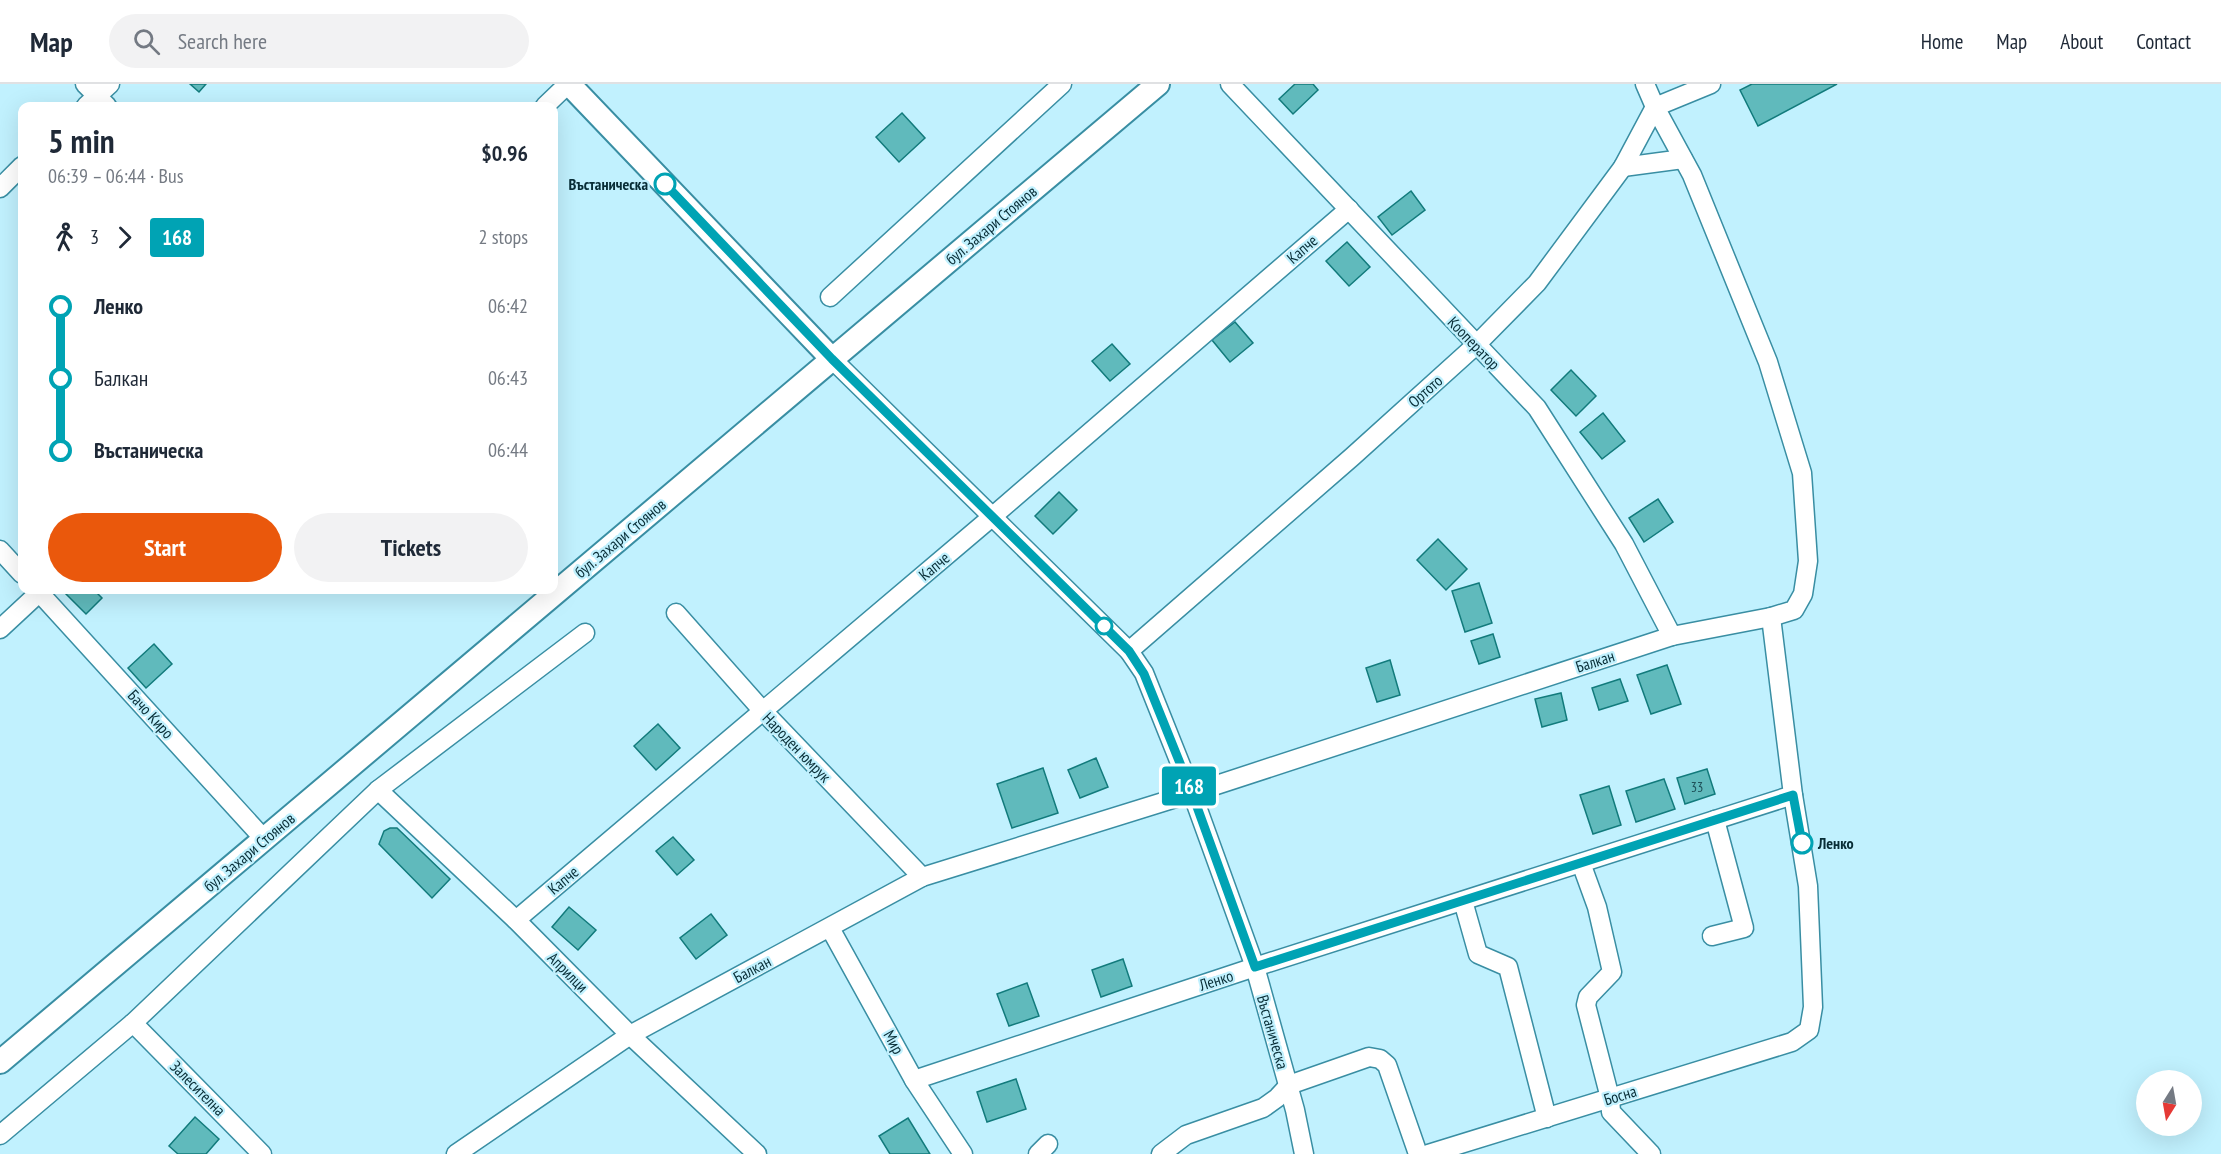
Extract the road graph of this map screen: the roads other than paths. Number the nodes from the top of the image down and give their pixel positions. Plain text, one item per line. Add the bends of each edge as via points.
1 (569, 84) edge
2 (1062, 84) edge
3 (1158, 84) edge
4 (1230, 84) edge
5 (1645, 84) edge
6 (1711, 84) edge
7 (549, 102) edge
8 (1655, 107) junction
9 (1683, 159) junction
10 (1623, 167) junction
11 (18, 170) edge
12 (0, 188) edge
13 (1349, 209) junction
14 (830, 297) dead end
15 (1476, 345) junction
16 (832, 359) junction
17 (993, 516) junction
18 (0, 550) edge
19 (18, 570) edge
20 (558, 585) edge
21 (36, 594) edge
22 (44, 594) edge
23 (547, 594) edge
24 (676, 613) dead end
25 (1771, 617) junction
26 (0, 629) edge
27 (585, 633) dead end
28 (1672, 636) junction
29 (1129, 651) junction
30 (762, 710) junction
31 (378, 790) junction
32 (1192, 793) junction
33 (1793, 795) junction
34 (1715, 820) junction
35 (264, 839) junction
36 (1581, 863) junction
37 (922, 877) junction
38 (1463, 901) junction
39 (516, 920) junction
40 (830, 928) junction
41 (1712, 936) dead end
42 (1255, 967) junction
43 (133, 1023) junction
44 (630, 1035) junction
45 (0, 1062) edge
46 (914, 1080) junction
47 (1289, 1085) junction
48 (1610, 1098) junction
49 (1547, 1118) junction
50 (0, 1136) edge
51 (262, 1154) edge
52 (456, 1154) edge
53 (757, 1154) edge
54 (963, 1154) edge
55 (1161, 1154) edge
56 (1304, 1154) edge
57 (1418, 1154) edge
58 (1428, 1154) edge
59 (1651, 1154) edge

1 - 7 street
1 - 16 main road, Въстаническа
2 - 14 street
3 - 16 main road, бул. Захари Стоянов
4 - 13 street, Кооператор
5 - 8 street
6 - 8 street
8 - 9 street
8 - 10 street, Ортото
9 - 10 street
9 - 25 street, Балкан via 1768,363 1802,473 1808,561 1803,594 1794,610
10 - 15 street, Ортото via 1537,283
11 - 12 street
13 - 15 street, Кооператор
13 - 17 street, Капче
15 - 28 street, Кооператор via 1537,408 1624,544
15 - 29 street, Ортото
16 - 17 street, Въстаническа
16 - 20 main road, бул. Захари Стоянов
17 - 29 street, Въстаническа
17 - 30 street, Капче
18 - 19 street
21 - 26 street
22 - 35 street, Бачо Киро
23 - 35 main road, бул. Захари Стоянов
24 - 30 street, Народен юмрук
25 - 28 street, Балкан
25 - 33 street
27 - 31 street
28 - 32 street, Балкан
29 - 32 street, Въстаническа via 1144,674
30 - 37 street, Народен юмрук
30 - 39 street, Капче
31 - 39 street, Априлци
31 - 43 street
32 - 37 street, Балкан
32 - 42 street, Въстаническа
33 - 34 street, Ленко
33 - 48 street, Босна via 1808,886 1813,1007 1809,1030 1792,1042
34 - 36 street, Ленко
34 - 41 street via 1744,928
35 - 45 main road, бул. Захари Стоянов
36 - 38 street, Ленко
36 - 48 street via 1597,907 1612,972 1588,997 1586,1005
37 - 40 street, Балкан
38 - 42 street, Ленко
38 - 49 street via 1478,954 1508,967
39 - 44 street, Априлци
40 - 44 street, Балкан
40 - 46 street, Мир
42 - 46 street, Ленко
42 - 47 street, Въстаническа
43 - 50 street
43 - 51 street, Залесителна
44 - 52 street, Балкан
44 - 53 street, Априлци
46 - 54 street, Мир
47 - 55 street via 1263,1108 1186,1135
47 - 56 street, Въстаническа
47 - 57 street via 1369,1058 1380,1059 1387,1065
48 - 49 street, Босна
48 - 59 street via 1611,1112
49 - 58 street, Босна

